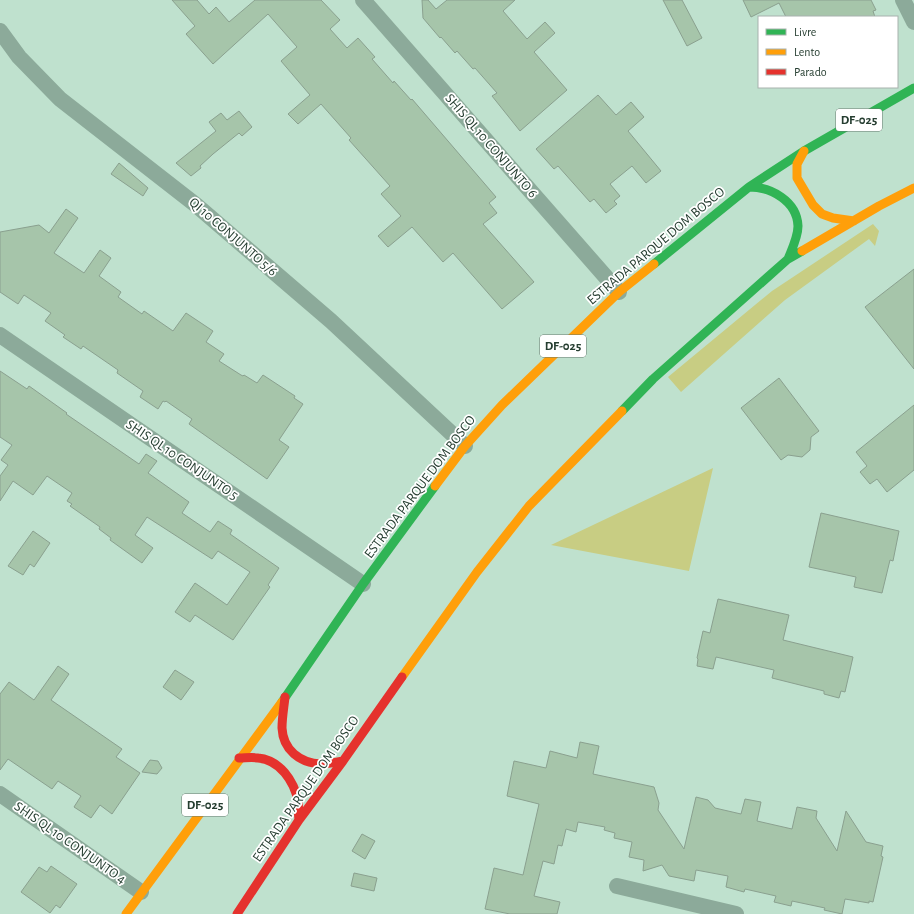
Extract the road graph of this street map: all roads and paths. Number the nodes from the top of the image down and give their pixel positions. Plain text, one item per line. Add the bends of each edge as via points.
1 (362, 0) edge
2 (903, 0) edge
3 (914, 22) edge
4 (0, 31) edge
5 (914, 88) edge
6 (804, 151) junction
7 (749, 187) junction
8 (914, 188) edge
9 (854, 221) junction
10 (788, 258) junction
11 (619, 292) junction
12 (0, 335) edge
13 (465, 446) junction
14 (363, 584) junction
15 (285, 697) junction
16 (239, 758) junction
17 (343, 761) junction
18 (0, 794) edge
19 (299, 820) junction
20 (617, 886) dead end
21 (141, 892) junction
22 (126, 914) edge
23 (237, 914) edge
24 (736, 914) edge

1 - 11 street, SHIS QL 10 CONJUNTO 6
2 - 3 street
4 - 13 street, QI 10 CONJUNTO 5/6 via 19,57 60,99 196,205 331,321
5 - 6 main road, ESTRADA PARQUE DOM BOSCO / DF-025
6 - 7 main road, ESTRADA PARQUE DOM BOSCO / DF-025
6 - 9 main road via 797,164 797,178 813,205 822,214
7 - 10 main road via 764,187 776,192 795,215 798,225
7 - 11 main road, ESTRADA PARQUE DOM BOSCO / DF-025
8 - 9 main road, ESTRADA PARQUE DOM BOSCO
9 - 10 main road, ESTRADA PARQUE DOM BOSCO
10 - 17 main road, ESTRADA PARQUE DOM BOSCO via 653,379 529,506 477,572
11 - 13 main road, ESTRADA PARQUE DOM BOSCO / DF-025 via 502,405
12 - 14 street, SHIS QL 10 CONJUNTO 5
13 - 14 main road, ESTRADA PARQUE DOM BOSCO / DF-025
14 - 15 main road, ESTRADA PARQUE DOM BOSCO / DF-025
15 - 16 main road, ESTRADA PARQUE DOM BOSCO / DF-025
15 - 17 main road via 282,730 285,744 292,755 305,761 322,764
16 - 19 main road via 265,759 285,773 297,795
16 - 21 main road, ESTRADA PARQUE DOM BOSCO / DF-025
17 - 19 main road, ESTRADA PARQUE DOM BOSCO
18 - 21 street, SHIS QL 10 CONJUNTO 4
19 - 23 main road, ESTRADA PARQUE DOM BOSCO
20 - 24 street
21 - 22 main road, ESTRADA PARQUE DOM BOSCO / DF-025

